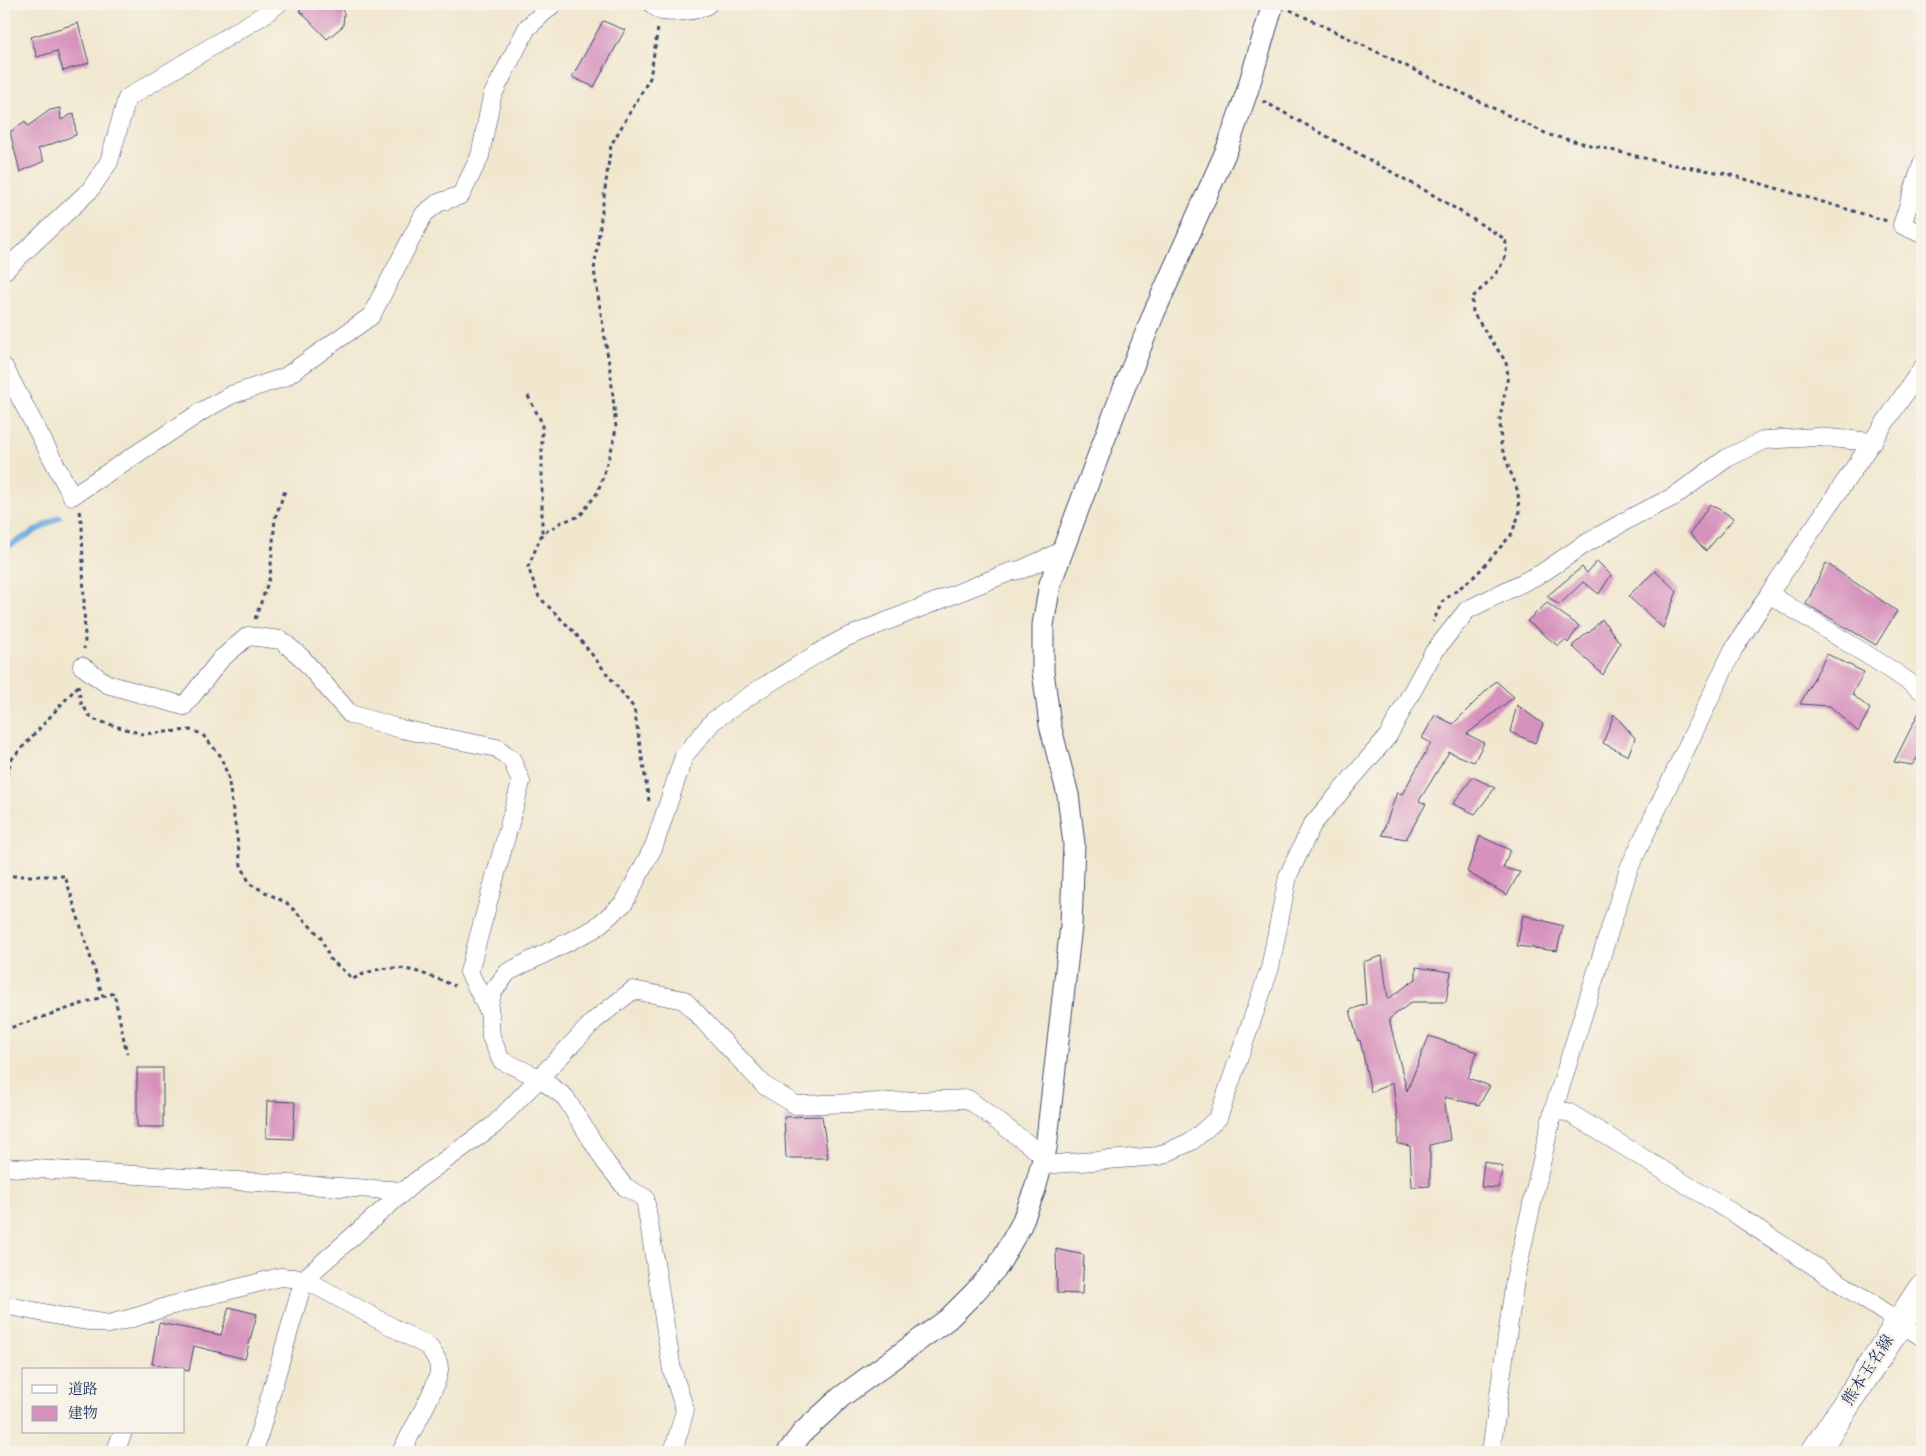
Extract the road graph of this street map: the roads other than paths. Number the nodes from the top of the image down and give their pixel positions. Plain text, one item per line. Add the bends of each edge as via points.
1 (278, 4) edge
2 (553, 4) edge
3 (708, 4) edge
4 (1279, 6) edge
5 (656, 7) edge
6 (1922, 164) edge
7 (1922, 234) edge
8 (4, 271) edge
9 (4, 367) edge
10 (1922, 368) edge
11 (1873, 442) junction
12 (1062, 551) junction
13 (1769, 594) junction
14 (82, 666) road end
15 (1922, 691) edge
16 (490, 1014) junction
17 (539, 1078) junction
18 (1553, 1111) junction
19 (1043, 1160) junction
20 (4, 1166) edge
21 (405, 1191) junction
22 (304, 1280) junction
23 (1922, 1289) edge
24 (4, 1305) edge
25 (1899, 1323) junction
26 (1922, 1337) edge
27 (122, 1434) edge
28 (115, 1452) edge
29 (254, 1452) edge
30 (401, 1452) edge
31 (673, 1452) edge
32 (788, 1452) edge
33 (1491, 1452) edge
34 (1815, 1452) edge

1 - 8 street via 127,98 109,162 90,190
2 - 9 street via 527,28 492,96 480,156 461,195 438,203 424,214 371,316 285,377 231,395 204,410 72,496
3 - 5 street via 684,11
4 - 12 street via 1228,149 1154,313
6 - 7 street via 1902,225
10 - 11 street
11 - 13 street
11 - 19 street via 1818,437 1758,443 1727,458 1673,497 1585,544 1542,573 1466,610 1433,653 1388,736 1312,825 1288,876 1270,968 1218,1118 1192,1141 1159,1156
12 - 16 street via 836,642 712,721 684,756 654,846 624,902 594,929 508,972 493,991
12 - 19 street via 1050,584 1043,625 1043,671 1050,725 1068,795 1074,844 1070,926
13 - 15 street
13 - 18 street via 1733,650 1629,868
14 - 16 street via 107,684 184,706 221,658 248,636 281,640 302,658 350,714 401,729 498,748 512,760 521,782 469,972
16 - 17 street via 491,1037 501,1060
17 - 19 street via 594,1020 633,990 684,1000 765,1086 796,1105 968,1099
17 - 21 street via 494,1125
17 - 31 street via 565,1097 625,1187 645,1198 672,1370 685,1410
18 - 25 street via 1568,1112 1741,1218
18 - 33 street via 1515,1279
19 - 32 street via 1020,1226 998,1266 948,1319 841,1396 802,1433
20 - 21 street
21 - 22 street
22 - 24 street via 280,1277 108,1324
22 - 29 street
22 - 30 street via 429,1347 437,1359 440,1369 435,1385
23 - 25 main road, 熊本玉名線
25 - 26 street
25 - 34 main road, 熊本玉名線
27 - 28 street

